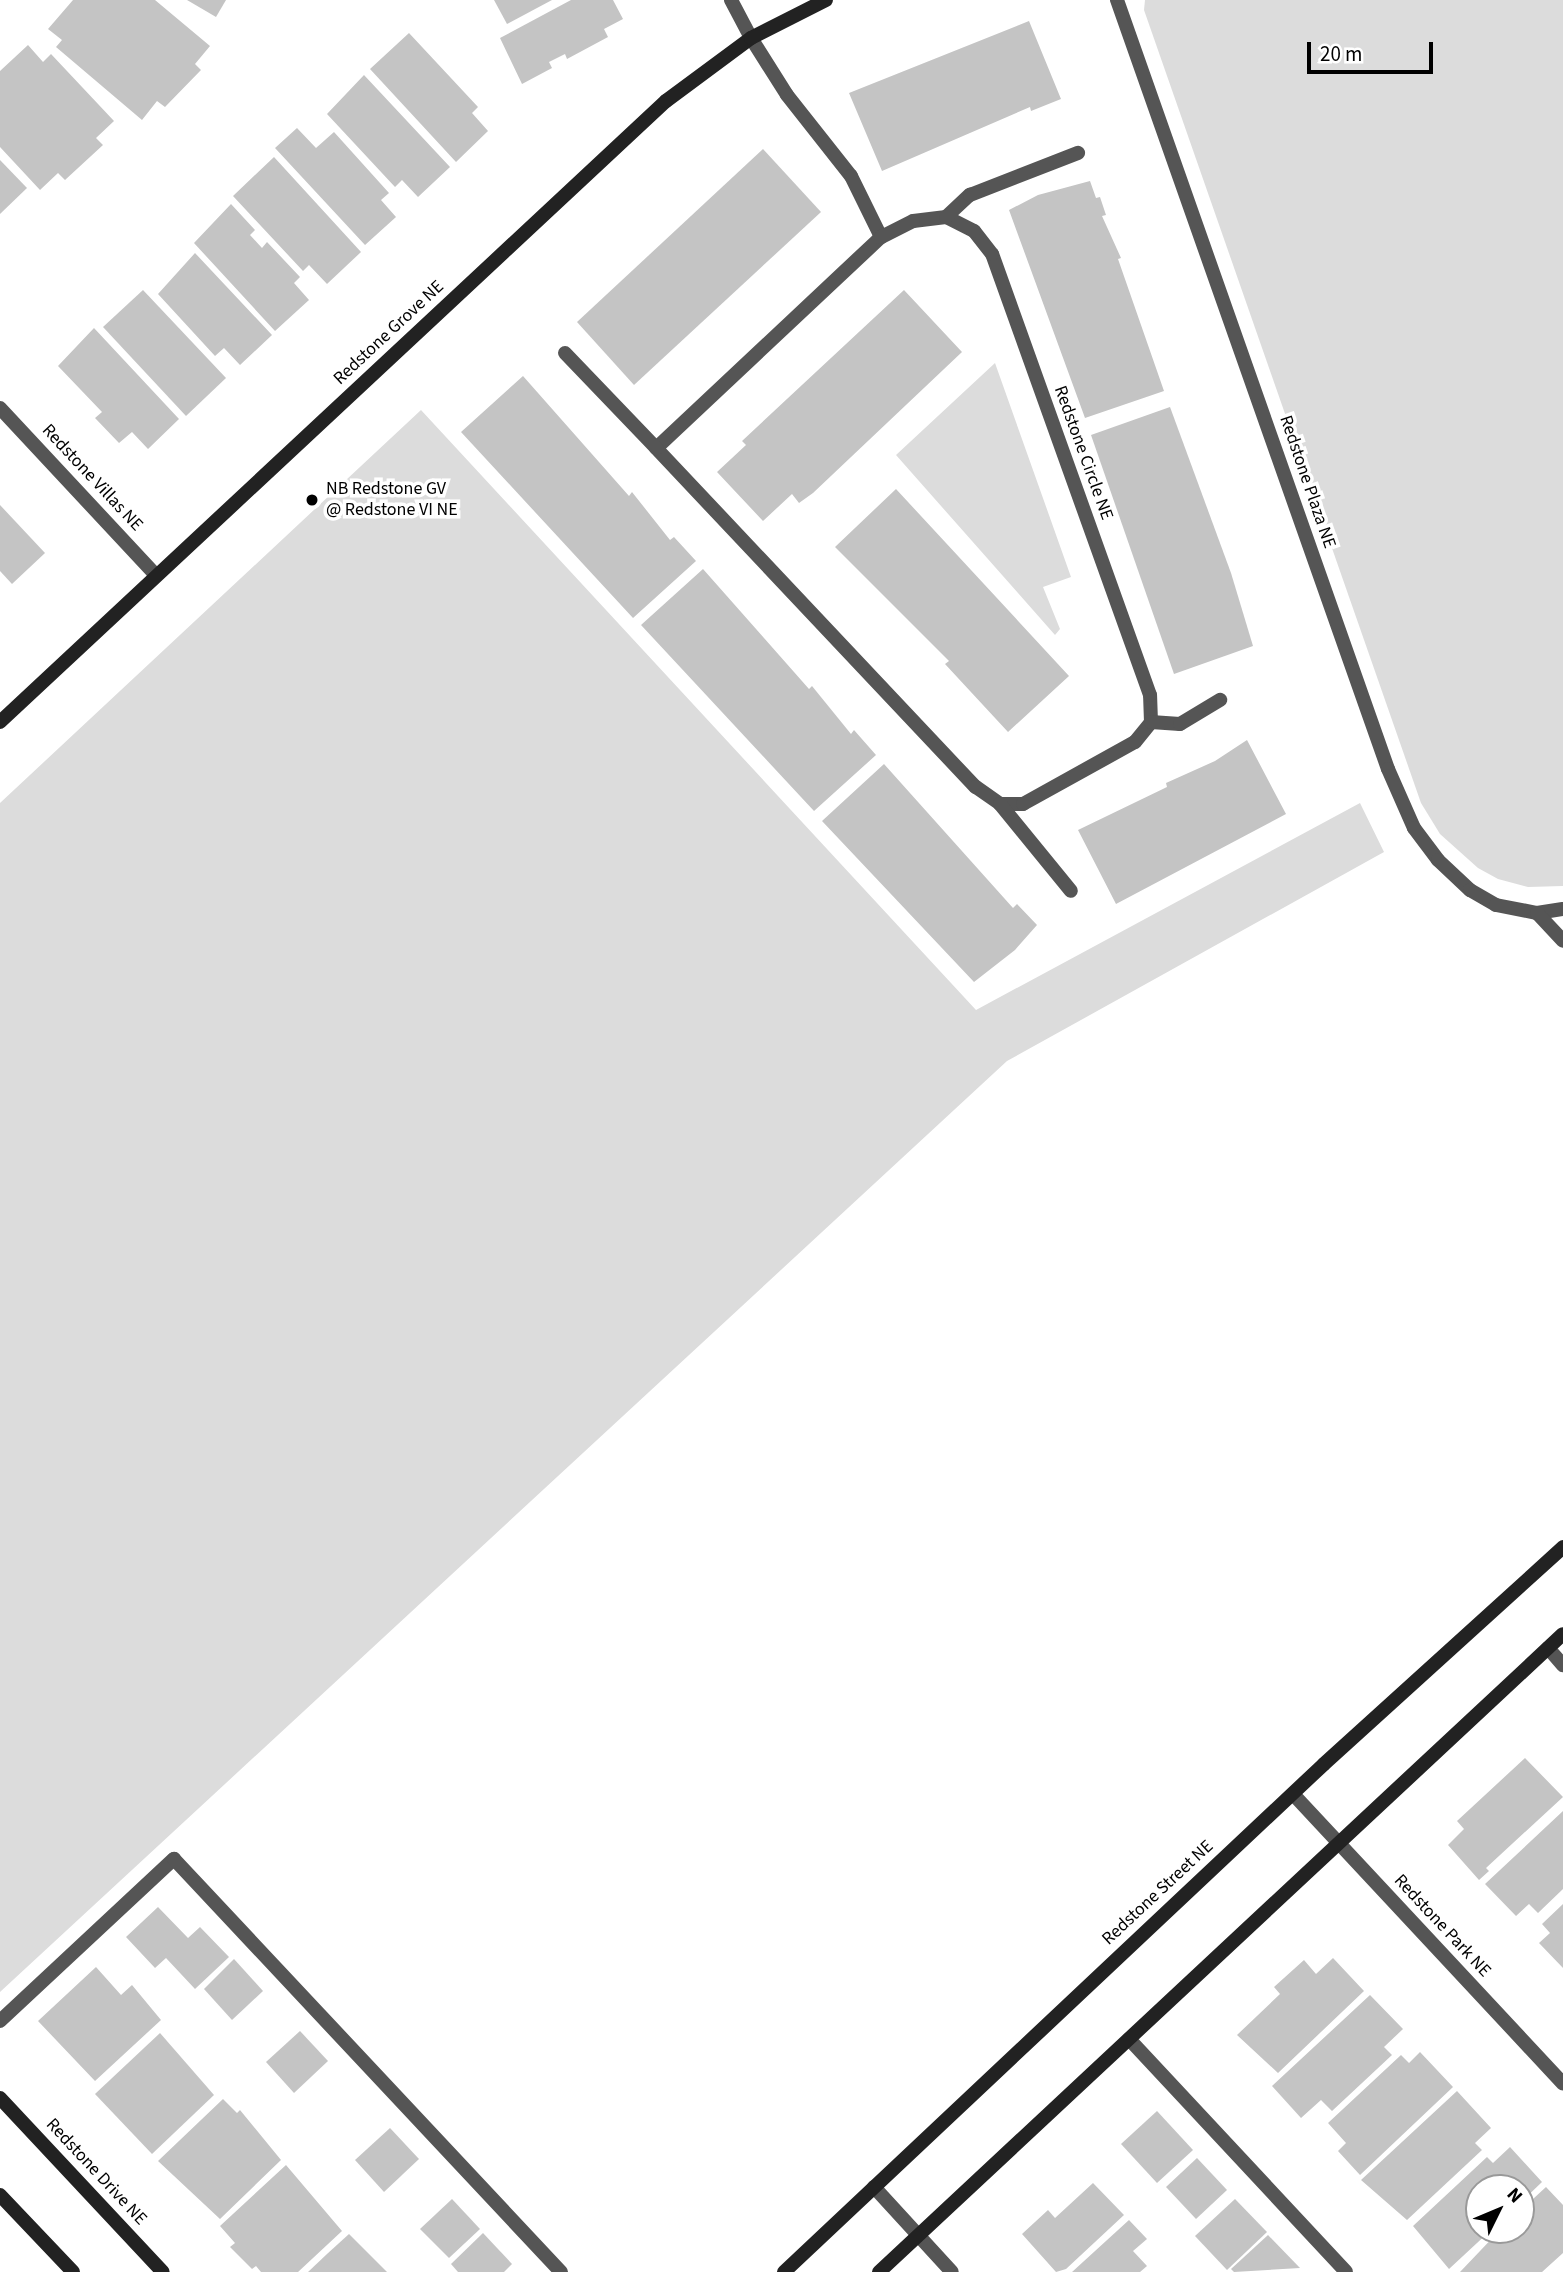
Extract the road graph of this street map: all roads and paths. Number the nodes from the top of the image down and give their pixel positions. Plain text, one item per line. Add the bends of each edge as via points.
1 (731, 0) edge
2 (826, 0) edge
3 (1117, 0) edge
4 (751, 38) junction
5 (1078, 153) dead end
6 (946, 217) junction
7 (881, 237) junction
8 (565, 353) dead end
9 (0, 408) edge
10 (656, 448) junction
11 (156, 575) junction
12 (1220, 699) dead end
13 (0, 722) edge
14 (1151, 722) junction
15 (1000, 804) junction
16 (1071, 891) dead end
17 (1563, 909) edge
18 (1537, 913) junction
19 (1563, 941) edge
20 (1563, 1547) edge
21 (1563, 1634) edge
22 (1548, 1648) junction
23 (1563, 1665) edge
24 (1293, 1794) junction
25 (1339, 1845) junction
26 (0, 2021) edge
27 (1129, 2039) junction
28 (1563, 2084) edge
29 (0, 2098) edge
30 (874, 2187) junction
31 (0, 2195) edge
32 (919, 2236) junction
33 (73, 2272) edge
34 (163, 2272) edge
35 (561, 2272) edge
36 (784, 2272) edge
37 (879, 2272) edge
38 (952, 2272) edge
39 (1346, 2272) edge

1 - 4 street
2 - 4 street, Redstone Grove NE
3 - 18 street, Redstone Plaza NE via 1383,755 1414,828 1438,860 1470,890 1496,905
4 - 7 street via 787,95 851,176
4 - 11 street, Redstone Grove NE via 666,101 599,161
5 - 6 street via 970,195
6 - 7 street via 913,221
6 - 14 street, Redstone Circle NE via 974,231 992,254 1150,695
7 - 10 street
8 - 10 street
9 - 11 street, Redstone Villas NE
10 - 15 street via 976,787
11 - 13 street, Redstone Grove NE
12 - 14 street via 1180,724
14 - 15 street via 1135,742 1044,793 1023,804
15 - 16 street
17 - 18 street, Redstone Plaza NE
18 - 19 street
20 - 24 street, Redstone Street NE
21 - 22 street
22 - 23 street
22 - 25 street
24 - 25 street, Redstone Park NE
24 - 30 street, Redstone Street NE
25 - 27 street
25 - 28 street, Redstone Park NE
26 - 35 street via 174,1859
27 - 32 street
27 - 39 street
29 - 34 street, Redstone Drive NE
30 - 32 street
30 - 36 street, Redstone Street NE
31 - 33 street
32 - 37 street
32 - 38 street

